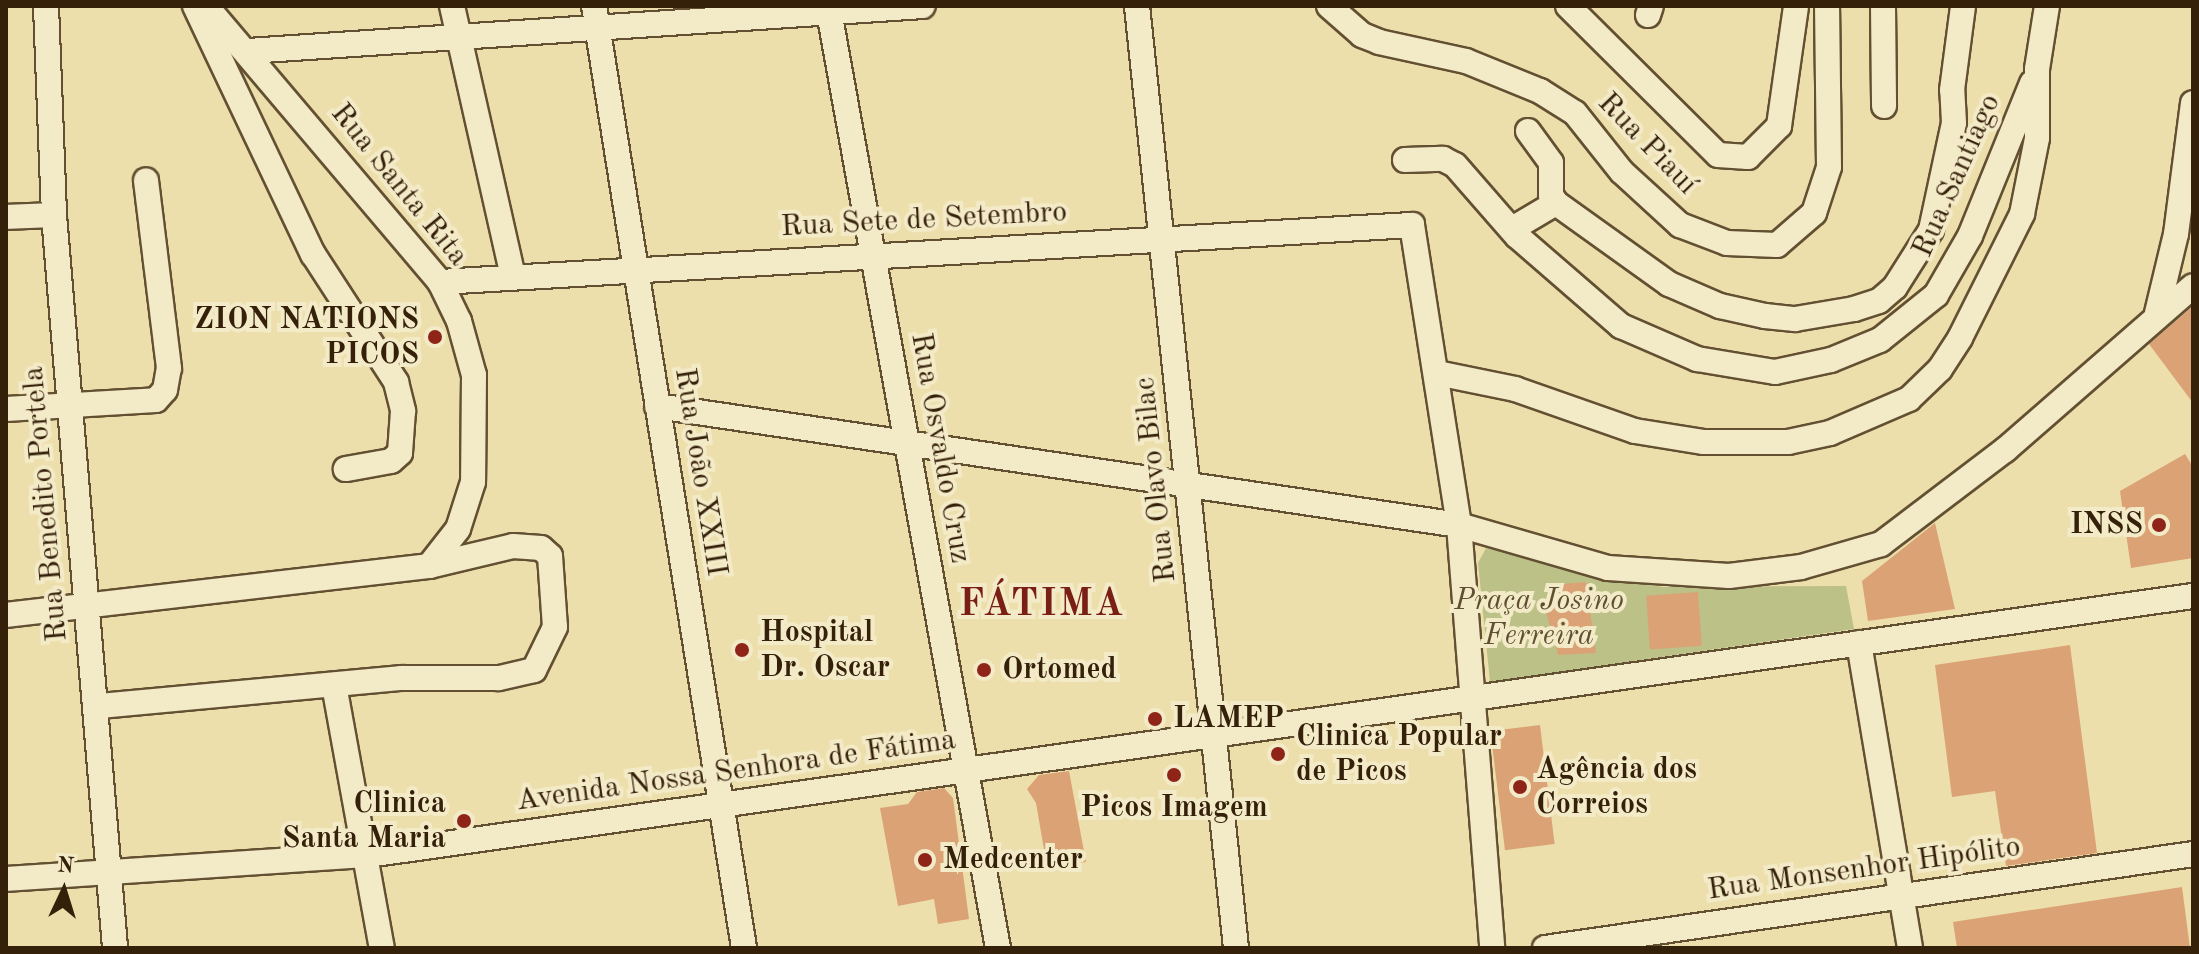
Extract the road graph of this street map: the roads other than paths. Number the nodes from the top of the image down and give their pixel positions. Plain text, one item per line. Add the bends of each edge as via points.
1 (46, 6) edge
2 (195, 6) edge
3 (206, 6) edge
4 (452, 6) edge
5 (923, 6) edge
6 (1137, 6) edge
7 (1329, 6) edge
8 (1568, 6) edge
9 (1796, 6) edge
10 (1827, 6) edge
11 (1883, 6) edge
12 (1963, 6) edge
13 (2047, 6) edge
14 (829, 10) edge
15 (596, 18) edge
16 (459, 37) junction
17 (248, 51) junction
18 (2037, 69) junction
19 (2193, 103) edge
20 (1884, 106) dead end
21 (1528, 131) dead end
22 (1405, 160) dead end
23 (146, 180) dead end
24 (1556, 203) junction
25 (54, 215) junction
26 (6, 217) edge
27 (1512, 229) junction
28 (1159, 238) junction
29 (872, 255) junction
30 (636, 269) junction
31 (513, 276) junction
32 (440, 282) junction
33 (2193, 286) edge
34 (2157, 313) junction
35 (1437, 373) junction
36 (68, 405) junction
37 (657, 406) junction
38 (6, 409) edge
39 (908, 441) junction
40 (346, 469) dead end
41 (1190, 482) junction
42 (1459, 525) junction
43 (429, 566) junction
44 (2193, 596) edge
45 (86, 604) junction
46 (6, 615) edge
47 (1859, 643) junction
48 (334, 685) junction
49 (1471, 698) junction
50 (98, 706) junction
51 (1214, 736) junction
52 (965, 773) junction
53 (721, 804) junction
54 (2193, 854) edge
55 (368, 855) junction
56 (110, 872) junction
57 (6, 879) edge
58 (1901, 896) junction
59 (115, 948) edge
60 (382, 948) edge
61 (744, 948) edge
62 (998, 948) edge
63 (1236, 948) edge
64 (1492, 948) edge
65 (1545, 948) edge
66 (1910, 948) edge

1 - 25 street, Rua Benedito Portela
2 - 40 street via 313,254 396,382 403,411 400,453 391,461
3 - 17 street, Rua Santa Rita
4 - 16 street
5 - 14 street
6 - 28 street, Rua Olavo Bilac
7 - 10 street, Rua Piauí via 1362,35 1379,42 1466,61 1540,91 1575,113 1622,172 1680,225 1727,243 1777,245 1814,213 1829,167
8 - 9 street via 1718,155 1748,157 1779,126
11 - 20 street
12 - 24 street via 1952,90 1954,123 1931,230 1918,258 1879,301 1829,316 1795,319 1720,306 1669,284
13 - 18 street
14 - 15 street
14 - 29 street, Rua Osvaldo Cruz
15 - 16 street
15 - 30 street, Rua João XXIII
16 - 17 street
16 - 31 street
17 - 32 street, Rua Santa Rita
18 - 27 street, Rua Santiago via 1970,236 1936,295 1900,329 1831,360 1763,372 1667,350 1621,326
18 - 35 street via 2037,138 2022,214 1960,338 1940,369 1909,399 1816,436 1750,444 1704,442 1635,431 1515,389
19 - 34 street via 2176,234
21 - 24 street via 1551,163
22 - 27 street, Rua Santiago via 1443,159 1455,165
23 - 36 street via 169,380 156,400
24 - 27 street
25 - 26 street
25 - 36 street, Rua Benedito Portela
28 - 29 street, Rua Sete de Setembro
28 - 35 street, Rua Sete de Setembro via 1412,225
28 - 41 street, Rua Olavo Bilac
29 - 30 street, Rua Sete de Setembro
29 - 39 street, Rua Osvaldo Cruz
30 - 31 street, Rua Sete de Setembro
30 - 37 street, Rua João XXIII
31 - 32 street, Rua Sete de Setembro
32 - 43 street, Rua Santa Rita via 459,321 474,375 476,453 468,507
33 - 34 street
34 - 42 street via 1961,486 1881,544 1854,555 1754,574 1647,574 1608,568
35 - 42 street
36 - 38 street
36 - 45 street, Rua Benedito Portela
37 - 39 street
37 - 53 street, Rua João XXIII
39 - 41 street
39 - 52 street, Rua Osvaldo Cruz
41 - 42 street
41 - 51 street, Rua Olavo Bilac
42 - 49 street
43 - 45 street
43 - 48 street via 513,546 541,548 550,556 555,627 534,670 498,678
44 - 47 street
45 - 46 street
45 - 50 street, Rua Benedito Portela
47 - 49 street
47 - 58 street
48 - 50 street
48 - 55 street
49 - 51 street, Avenida Nossa Senhora de Fátima
49 - 64 street
50 - 56 street, Rua Benedito Portela
51 - 52 street, Avenida Nossa Senhora de Fátima
51 - 63 street, Rua Olavo Bilac
52 - 53 street, Avenida Nossa Senhora de Fátima
52 - 62 street, Rua Osvaldo Cruz
53 - 55 street, Avenida Nossa Senhora de Fátima
53 - 61 street, Rua João XXIII
54 - 58 street, Rua Monsenhor Hipólito
55 - 56 street, Avenida Nossa Senhora de Fátima
55 - 60 street
56 - 57 street, Avenida Nossa Senhora de Fátima
56 - 59 street, Rua Benedito Portela
58 - 65 street, Rua Monsenhor Hipólito
58 - 66 street

